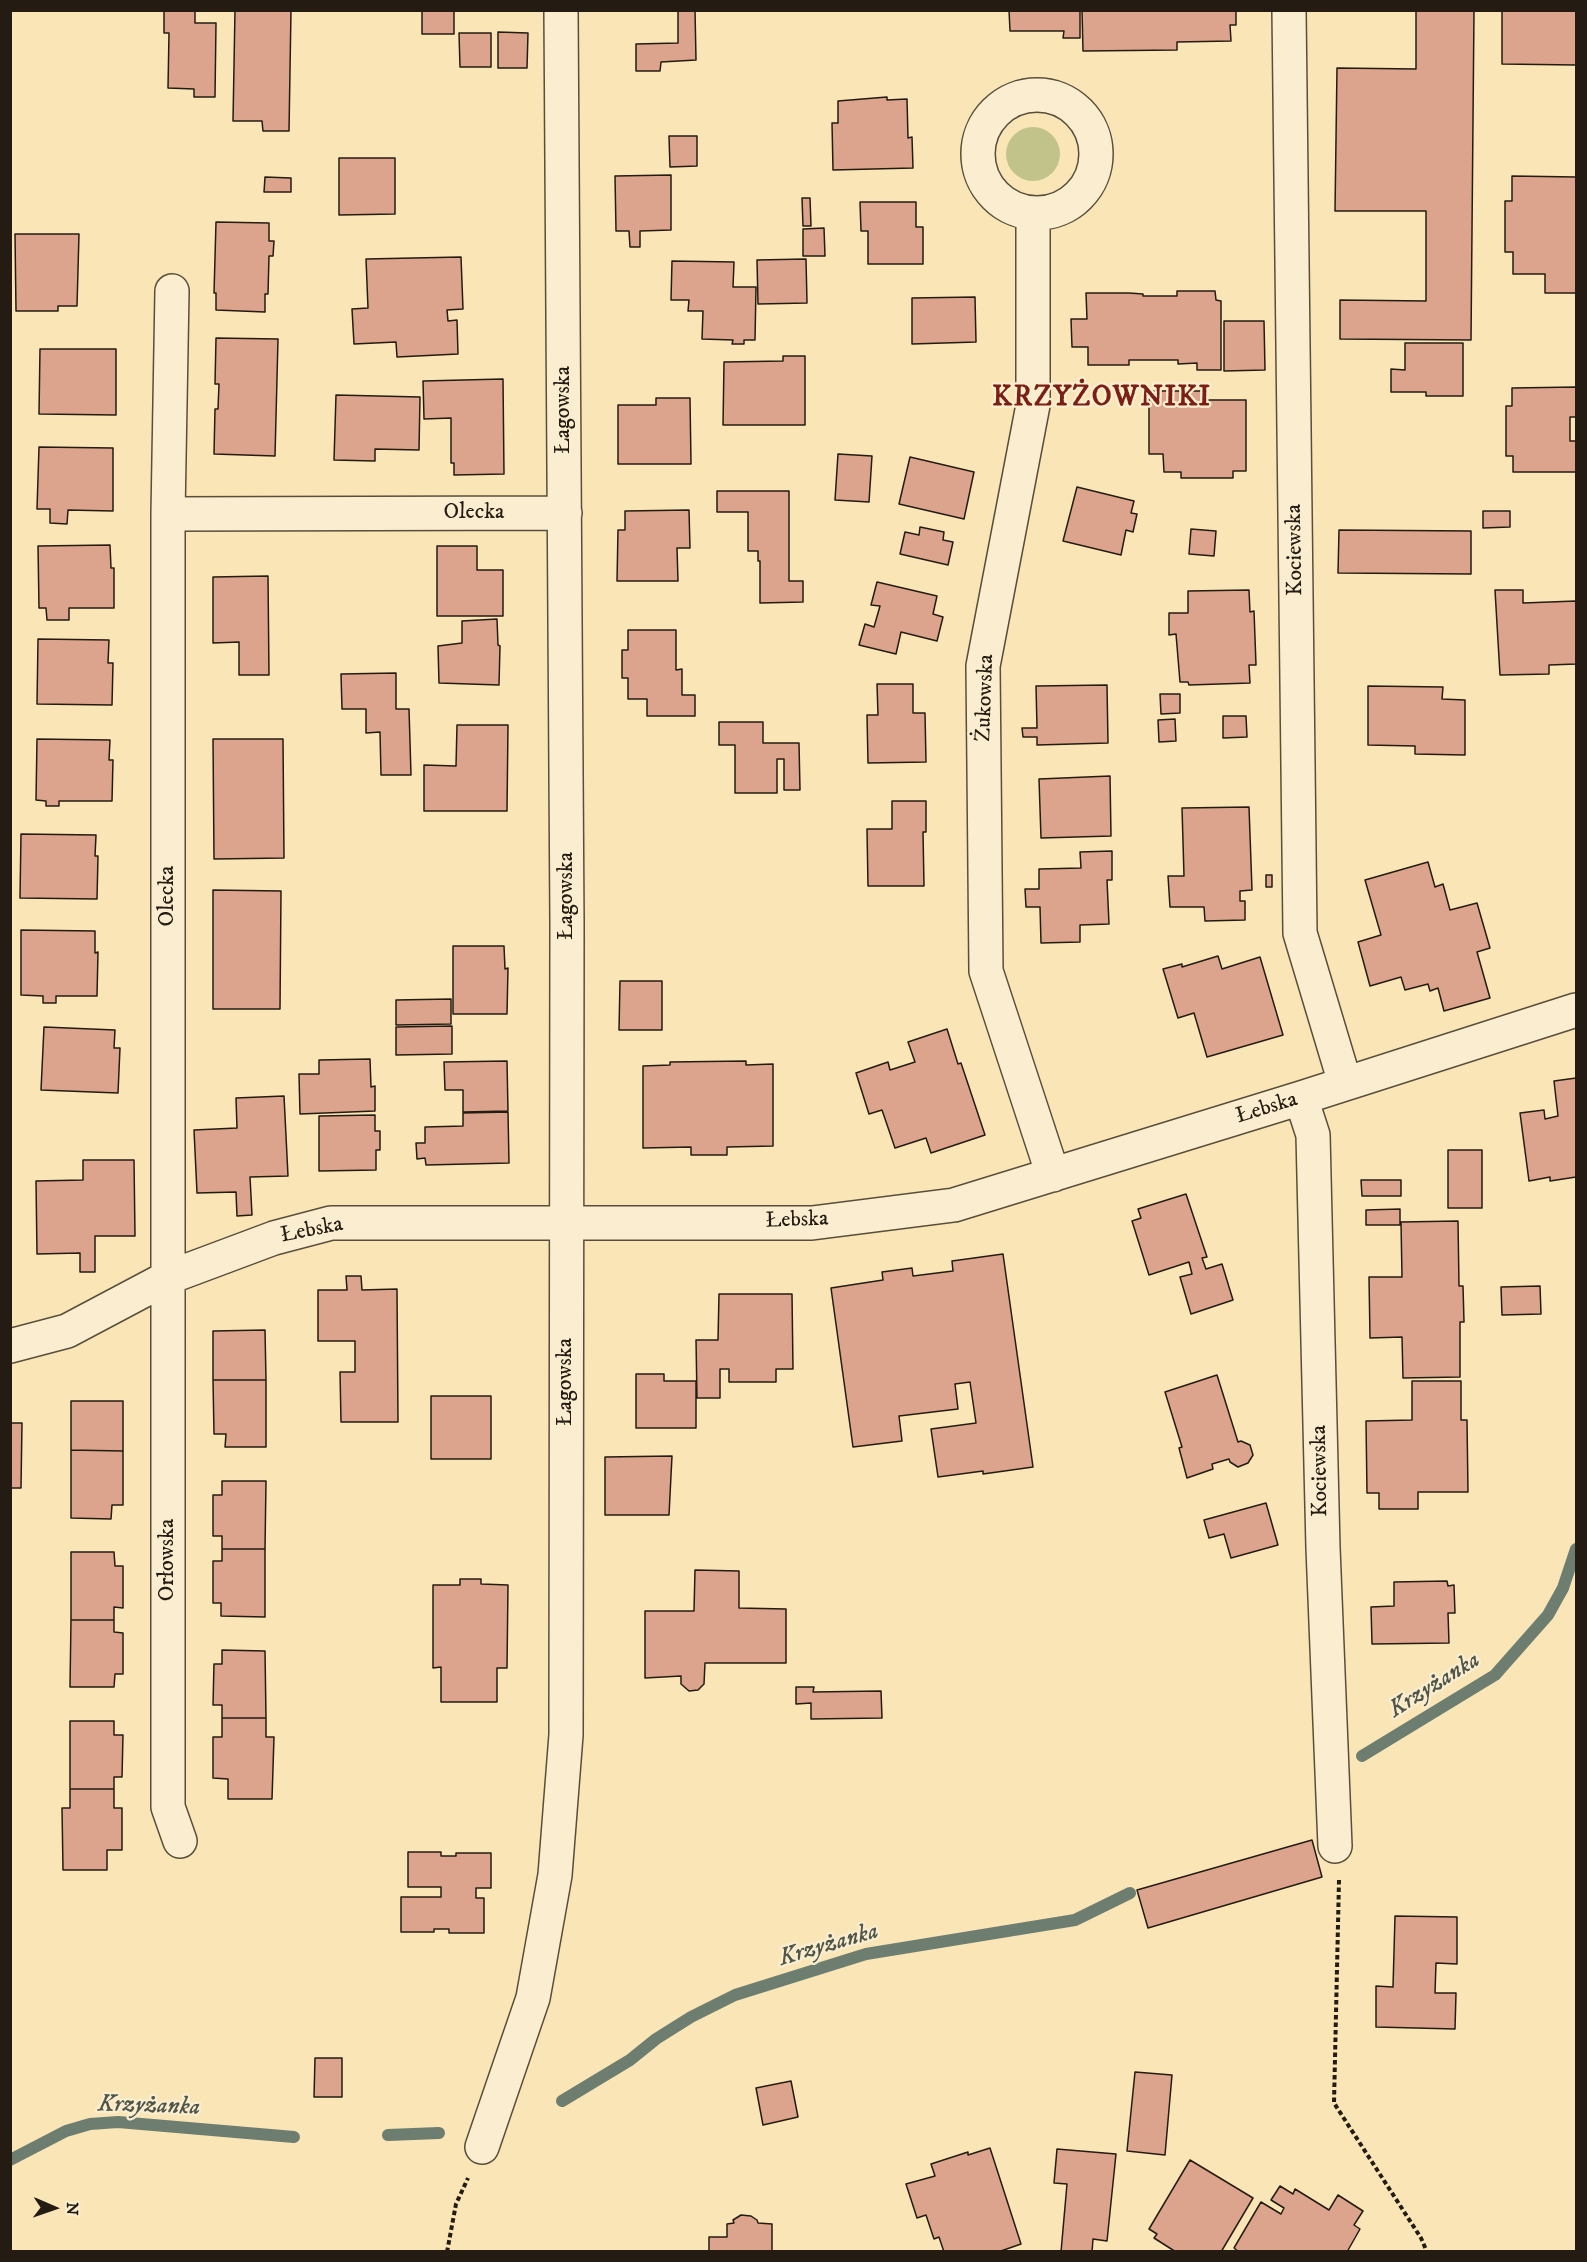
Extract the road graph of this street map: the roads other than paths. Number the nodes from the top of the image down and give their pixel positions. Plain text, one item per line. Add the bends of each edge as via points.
1 (561, 10) edge
2 (1289, 10) edge
3 (1033, 213) dead end
4 (172, 291) dead end
5 (564, 513) junction
6 (168, 514) junction
7 (1576, 1010) edge
8 (1344, 1083) junction
9 (1301, 1098) junction
10 (1053, 1175) junction
11 (566, 1221) junction
12 (167, 1278) junction
13 (10, 1346) edge
14 (180, 1841) dead end
15 (1335, 1846) road end
16 (482, 2147) road end

1 - 5 street, Łagowska
2 - 8 street, Kociewska via 1300,933
3 - 10 street, Żukowska via 1033,405 983,666 986,971
4 - 6 street, Olecka
5 - 6 street, Olecka
5 - 11 street, Łagowska
6 - 12 street, Olecka
7 - 8 street, Łebska
8 - 9 street, Łebska
9 - 10 street, Łebska
9 - 15 street, Kociewska via 1313,1135
10 - 11 street, Łebska via 954,1205 812,1223
11 - 12 street, Łebska via 331,1223 274,1238
11 - 16 street, Łagowska via 566,1735 555,1875 533,1998
12 - 13 street, Łebska via 67,1330
12 - 14 street, Orłowska via 168,1807

